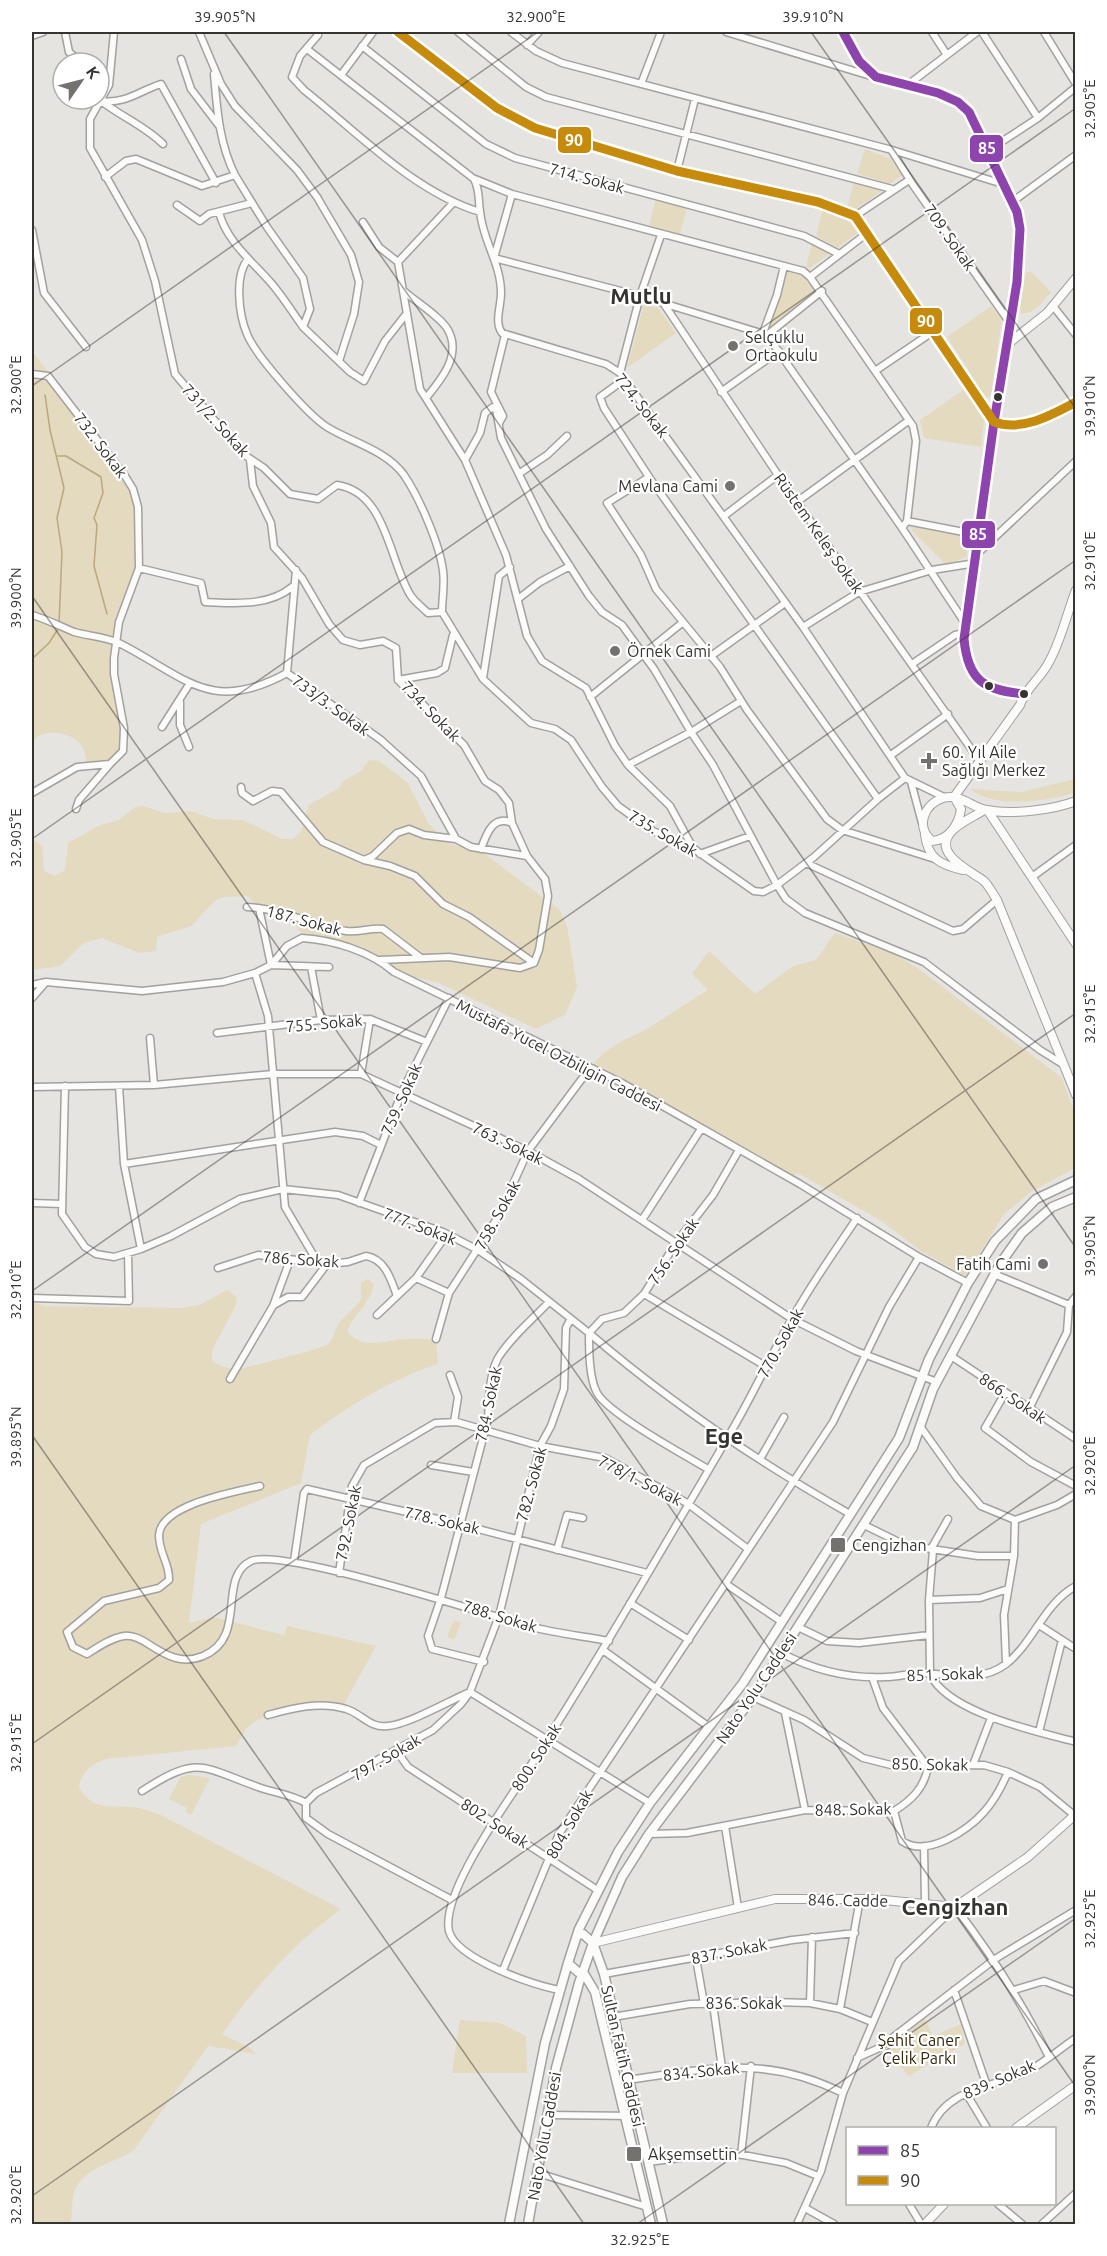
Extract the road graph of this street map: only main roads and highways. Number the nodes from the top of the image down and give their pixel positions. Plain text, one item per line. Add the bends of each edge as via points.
1 (1076, 1180) edge
2 (1076, 1197) edge
3 (578, 1935) junction
4 (593, 1942) junction
5 (568, 1963) junction
6 (583, 1972) junction
7 (509, 2224) edge
8 (528, 2224) edge
9 (651, 2224) edge
10 (663, 2224) edge

1 - 3 main road, Nato Yolu Caddesi via 1036,1199 995,1240 968,1283 920,1378 899,1438 743,1683 650,1803 618,1852
2 - 4 main road, Nato Yolu Caddesi via 1052,1207 1022,1233 994,1274 937,1382 913,1447 753,1697 622,1877
3 - 4 main road via 583,1934
3 - 5 main road, Nato Yolu Caddesi
4 - 6 main road, Nato Yolu Caddesi
4 - 10 main road, Sultan Fatih Caddesi
5 - 6 main road, Sultan Fatih Caddesi via 572,1969
5 - 7 main road, Nato Yolu Caddesi via 545,2043
6 - 8 main road, Nato Yolu Caddesi via 555,2068
6 - 9 main road, Sultan Fatih Caddesi via 595,1992

